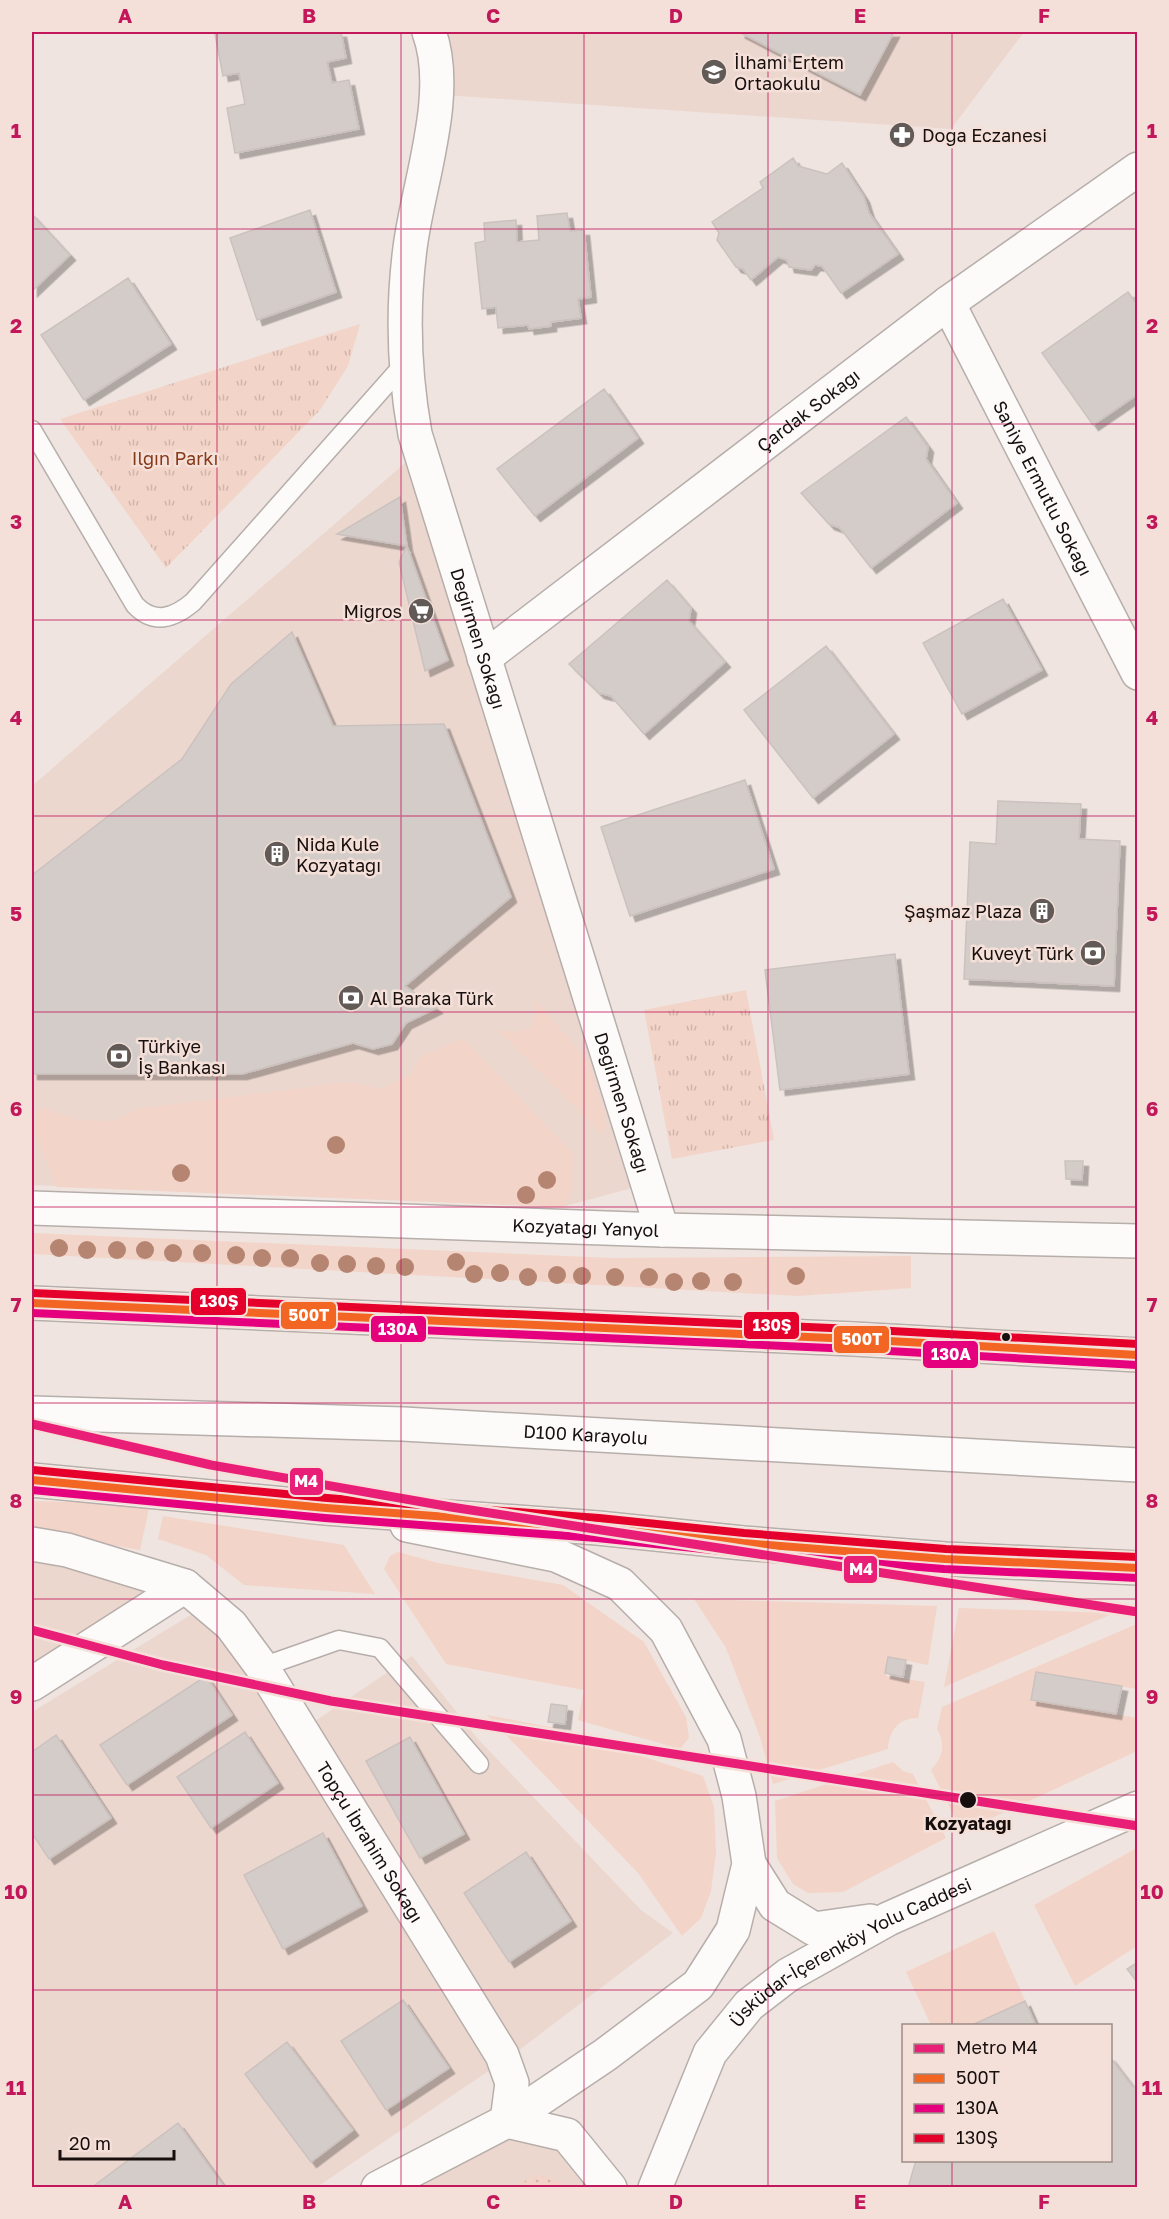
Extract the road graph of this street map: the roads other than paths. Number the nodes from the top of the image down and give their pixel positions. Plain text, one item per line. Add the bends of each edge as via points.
1 (429, 32) edge
2 (1137, 169) edge
3 (948, 303) junction
4 (406, 362) junction
5 (32, 430) edge
6 (484, 658) junction
7 (1137, 673) edge
8 (32, 1208) edge
9 (662, 1230) junction
10 (1137, 1241) edge
11 (32, 1303) edge
12 (1137, 1355) edge
13 (32, 1413) edge
14 (1137, 1465) edge
15 (32, 1480) edge
16 (326, 1509) junction
17 (32, 1545) edge
18 (1137, 1569) edge
19 (185, 1586) junction
20 (262, 1667) junction
21 (32, 1684) edge
22 (479, 1764) dead end
23 (1137, 1808) edge
24 (748, 1864) junction
25 (888, 1919) junction
26 (507, 2121) junction
27 (378, 2187) edge
28 (610, 2187) edge
29 (655, 2187) edge

1 - 4 main road, Değirmen Sokağı via 434,60 434,108 410,245
2 - 3 main road, Çardak Sokağı
3 - 6 main road, Çardak Sokağı
3 - 7 main road, Saniye Ermutlu Sokağı
4 - 5 lane via 200,594 176,615 153,617 140,610
4 - 6 main road, Değirmen Sokağı via 417,447
6 - 9 main road, Değirmen Sokağı
8 - 9 main road, Kozyatağı Yanyol
9 - 10 main road, Kozyatağı Yanyol
11 - 12 main road via 854,1338
13 - 14 main road, D100 Karayolu via 403,1424
15 - 16 main road
16 - 18 main road via 945,1559
16 - 24 main road via 556,1555 620,1584 666,1630 724,1739 739,1796
17 - 19 main road, Topçu İbrahim Sokağı via 68,1550
19 - 20 main road, Topçu İbrahim Sokağı via 231,1625
19 - 21 main road
20 - 22 lane via 339,1640 380,1648
20 - 26 main road, Topçu İbrahim Sokağı via 502,2055 512,2083
23 - 25 main road, Üsküdar-İçerenköy Yolu Caddesi
24 - 25 main road via 775,1905 814,1929
24 - 26 main road via 733,1930 698,1985 605,2055
25 - 29 main road, Üsküdar-İçerenköy Yolu Caddesi via 788,1975 749,2005 710,2053
26 - 27 main road
26 - 28 main road via 567,2135

